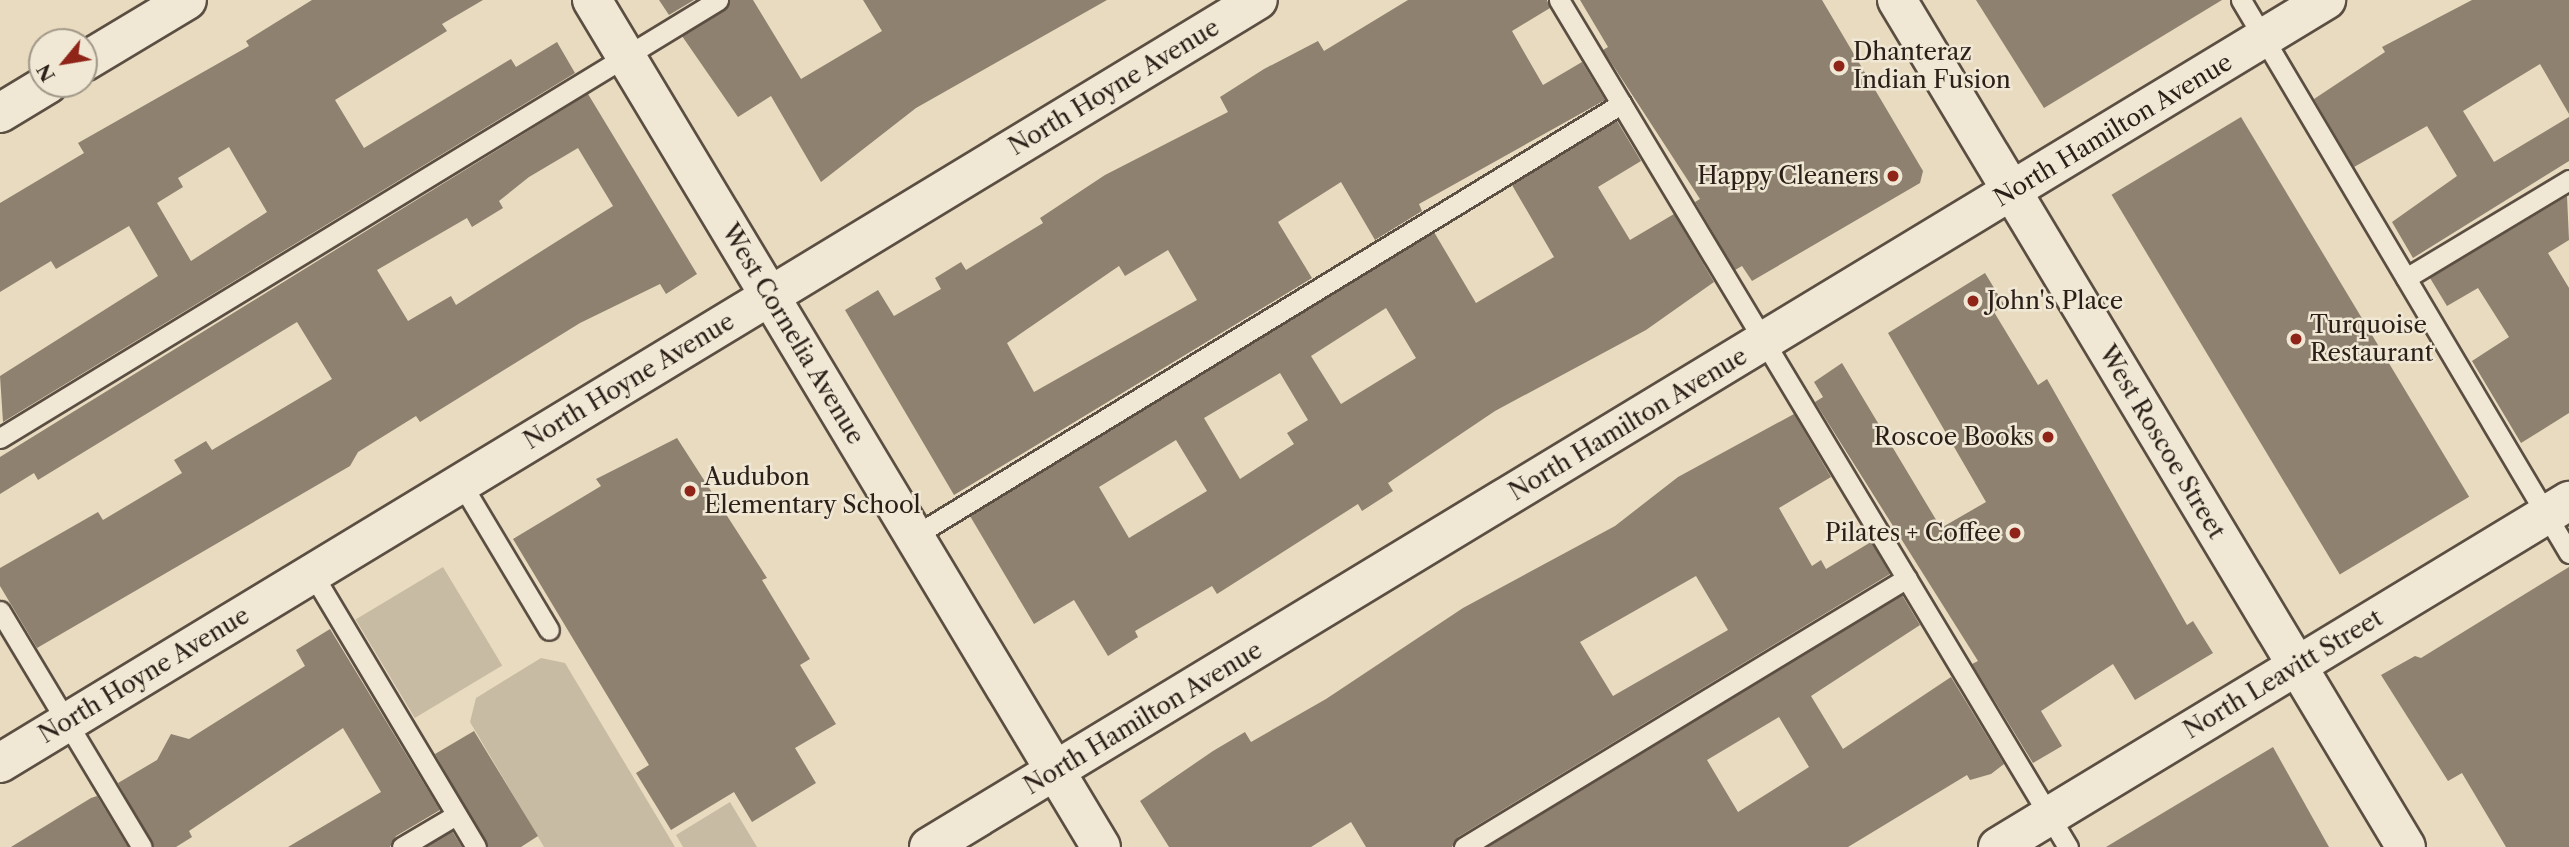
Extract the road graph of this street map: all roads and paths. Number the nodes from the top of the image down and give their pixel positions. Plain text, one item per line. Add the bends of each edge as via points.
1 (187, 0) edge
2 (592, 0) edge
3 (718, 0) edge
4 (1258, 0) edge
5 (1559, 0) edge
6 (1897, 0) edge
7 (2241, 0) edge
8 (2326, 0) edge
9 (2264, 38) junction
10 (98, 54) edge
11 (626, 56) junction
12 (28, 96) edge
13 (1622, 104) junction
14 (0, 113) edge
15 (2569, 180) edge
16 (2013, 191) junction
17 (2406, 278) junction
18 (770, 296) junction
19 (1764, 342) junction
20 (0, 438) edge
21 (461, 483) junction
22 (2557, 508) edge
23 (914, 536) junction
24 (2569, 553) edge
25 (312, 573) junction
26 (1907, 578) junction
27 (0, 611) edge
28 (549, 630) dead end
29 (2297, 666) junction
30 (67, 722) junction
31 (0, 763) edge
32 (1055, 771) junction
33 (456, 815) junction
34 (2059, 831) edge
35 (142, 847) edge
36 (402, 847) edge
37 (476, 847) edge
38 (929, 847) edge
39 (1101, 847) edge
40 (1464, 847) edge
41 (1998, 847) edge
42 (2406, 847) edge

1 - 10 street
2 - 11 street, West Cornelia Avenue
3 - 11 lane
4 - 18 street, North Hoyne Avenue
5 - 13 lane
6 - 16 street, West Roscoe Street
7 - 9 lane
8 - 9 street, North Hamilton Avenue
9 - 16 street, North Hamilton Avenue
9 - 17 lane
11 - 18 street, West Cornelia Avenue
11 - 20 lane
12 - 14 street
13 - 19 lane
13 - 23 lane
15 - 17 lane
16 - 19 street, North Hamilton Avenue
16 - 29 street, West Roscoe Street
17 - 22 lane
18 - 21 street, North Hoyne Avenue
18 - 23 street, West Cornelia Avenue
19 - 26 lane
19 - 32 street, North Hamilton Avenue
21 - 25 street, North Hoyne Avenue
21 - 28 lane
22 - 24 lane
22 - 29 street, North Leavitt Street
23 - 32 street, West Cornelia Avenue
25 - 30 street, North Hoyne Avenue
25 - 33 lane
26 - 34 lane
26 - 40 lane
27 - 30 lane
29 - 34 street, North Leavitt Street
29 - 42 street, West Roscoe Street
30 - 31 street, North Hoyne Avenue
30 - 35 lane
32 - 38 street, North Hamilton Avenue
32 - 39 street, West Cornelia Avenue
33 - 36 lane
33 - 37 lane
34 - 41 street, North Leavitt Street

